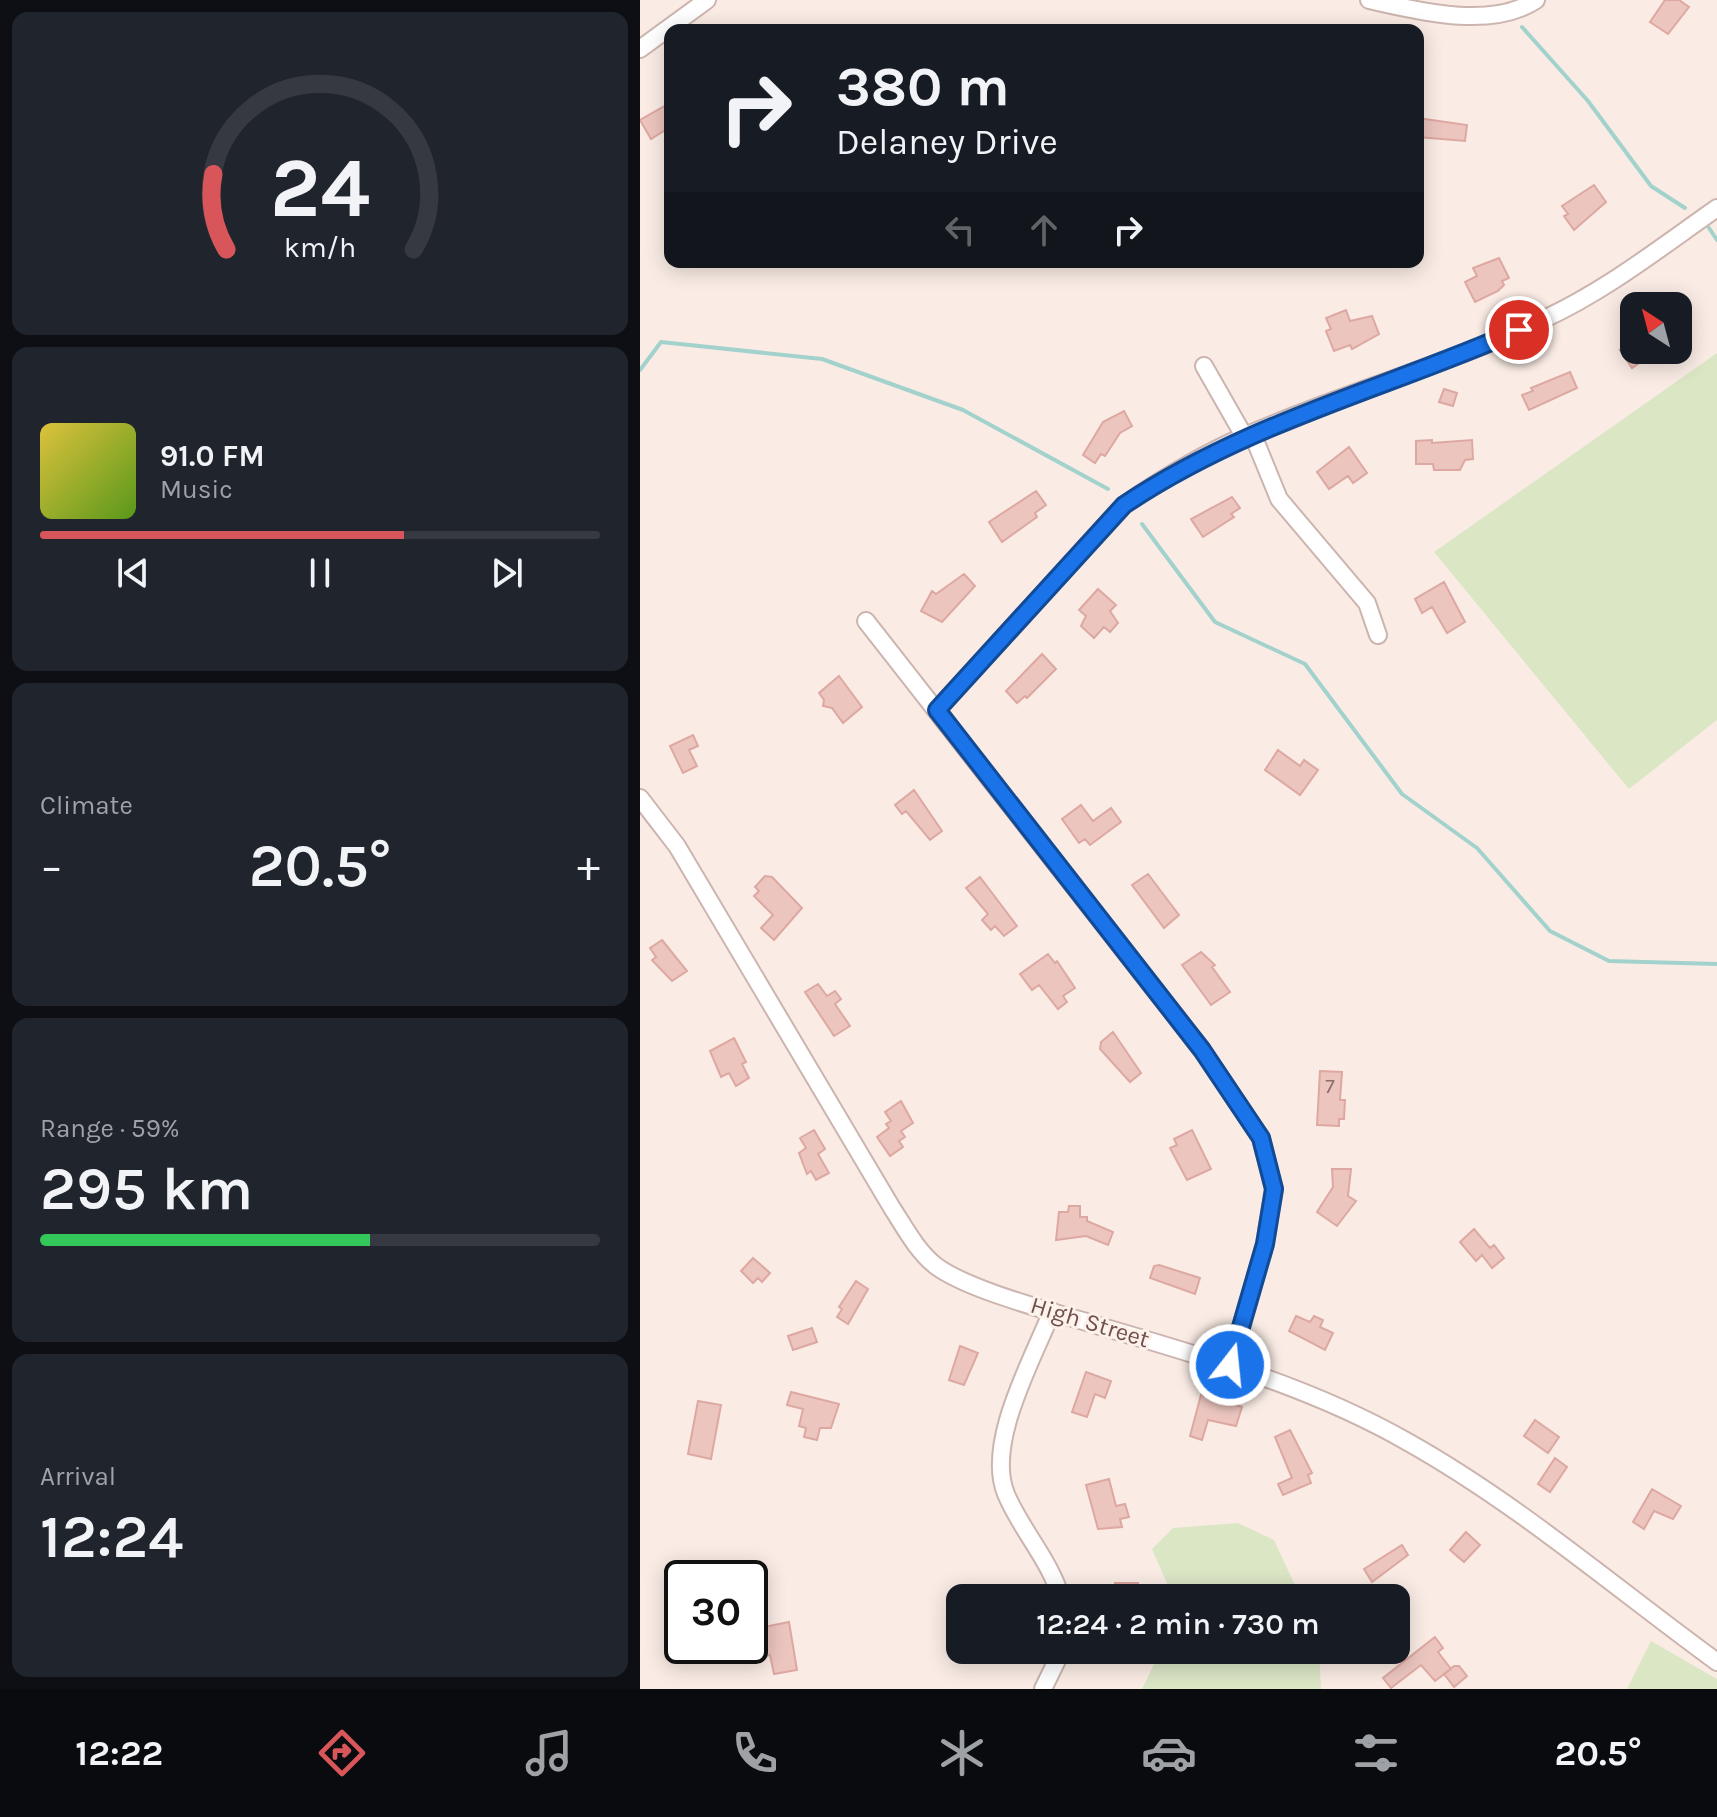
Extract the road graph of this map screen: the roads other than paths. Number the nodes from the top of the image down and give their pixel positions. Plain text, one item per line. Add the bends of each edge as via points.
1 (707, 0) edge
2 (1369, 0) edge
3 (1536, 0) edge
4 (674, 24) edge
5 (664, 31) edge
6 (640, 49) edge
7 (1717, 208) edge
8 (1204, 366) dead end
9 (1248, 434) junction
10 (866, 621) dead end
11 (1378, 635) dead end
12 (937, 710) junction
13 (640, 798) edge
14 (1052, 1311) junction
15 (1230, 1365) junction
16 (1054, 1584) edge
17 (1717, 1662) edge
18 (1055, 1664) edge
19 (1043, 1689) edge

1 - 4 street
2 - 3 street via 1464,16
5 - 6 street
7 - 9 street via 1595,293 1545,319
8 - 9 street
9 - 11 street via 1279,499 1367,603
9 - 12 street via 1124,505
10 - 12 street
12 - 15 street via 1202,1050 1261,1138 1274,1189 1265,1244
13 - 14 street, High Street via 677,846 923,1253 951,1276
14 - 15 street, High Street
14 - 16 street via 1007,1423 1000,1461 1005,1492
15 - 17 street, High Street via 1342,1408 1409,1442 1575,1552
18 - 19 street

